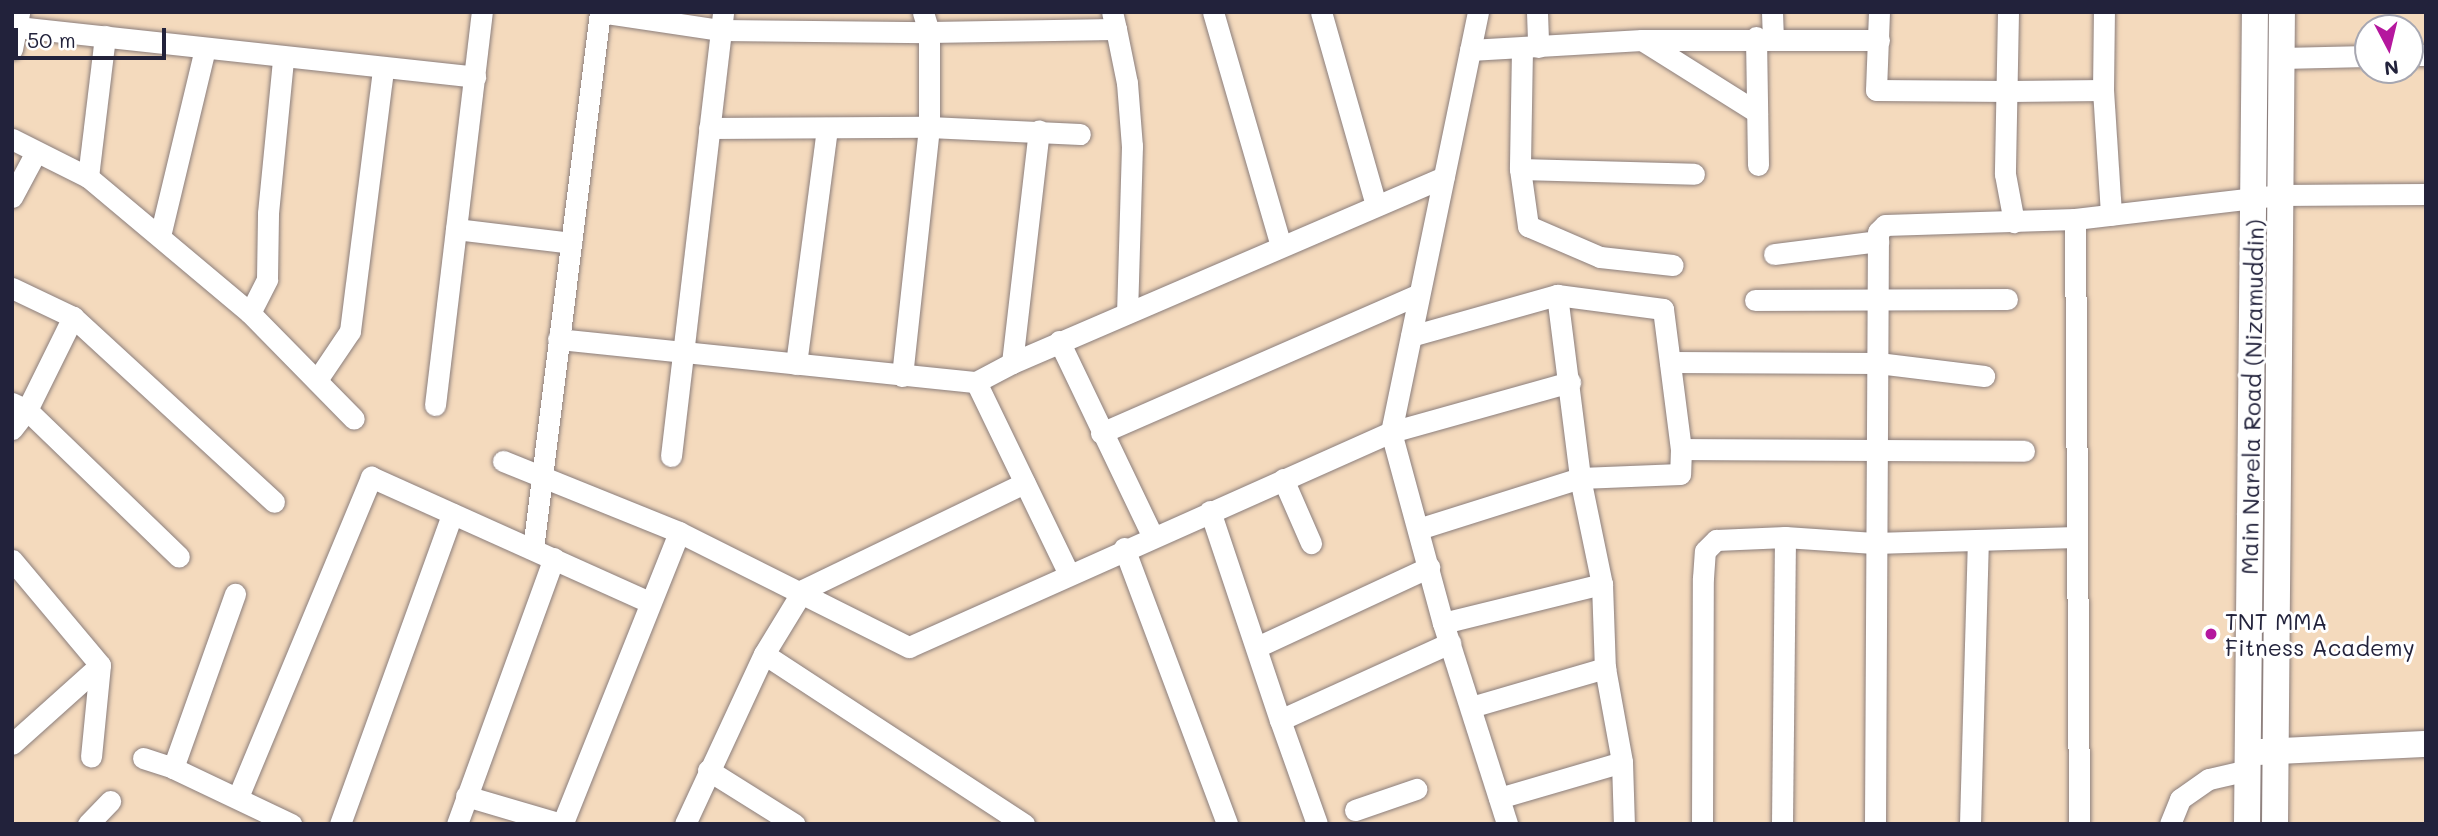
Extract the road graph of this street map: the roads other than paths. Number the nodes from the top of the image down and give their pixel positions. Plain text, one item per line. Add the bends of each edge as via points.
1 (482, 12) edge
2 (600, 12) edge
3 (1321, 12) edge
4 (1478, 12) edge
5 (1537, 12) edge
6 (1772, 12) edge
7 (1880, 12) edge
8 (2008, 12) edge
9 (2104, 12) edge
10 (2255, 12) edge
11 (2282, 12) edge
12 (1215, 13) edge
13 (18, 20) edge
14 (1114, 20) edge
15 (722, 21) edge
16 (926, 22) edge
17 (1018, 22) edge
18 (105, 36) junction
19 (1764, 37) junction
20 (1642, 40) junction
21 (1878, 40) junction
22 (205, 48) junction
23 (1530, 48) junction
24 (12, 49) edge
25 (1470, 50) junction
26 (2354, 56) edge
27 (2281, 58) junction
28 (283, 59) junction
29 (383, 68) junction
30 (475, 77) junction
31 (2103, 90) junction
32 (2010, 91) junction
33 (1757, 112) junction
34 (929, 127) junction
35 (709, 128) junction
36 (827, 128) junction
37 (1039, 131) junction
38 (1080, 134) dead end
39 (12, 139) edge
40 (36, 152) junction
41 (1758, 165) dead end
42 (1520, 169) junction
43 (1694, 174) dead end
44 (88, 177) junction
45 (1444, 177) junction
46 (2426, 194) edge
47 (2280, 195) junction
48 (12, 197) edge
49 (2253, 199) junction
50 (1376, 205) junction
51 (2111, 215) junction
52 (2075, 219) junction
53 (2014, 222) junction
54 (456, 229) junction
55 (160, 236) junction
56 (1878, 241) junction
57 (571, 243) junction
58 (1280, 246) junction
59 (1774, 254) dead end
60 (1673, 265) dead end
61 (12, 288) edge
62 (1419, 294) junction
63 (1557, 295) junction
64 (1876, 296) junction
65 (2007, 299) dead end
66 (1755, 300) dead end
67 (1127, 311) junction
68 (250, 313) junction
69 (73, 317) junction
70 (1411, 336) junction
71 (558, 339) junction
72 (1059, 341) junction
73 (684, 352) junction
74 (1670, 362) junction
75 (1012, 363) junction
76 (1878, 363) junction
77 (796, 364) junction
78 (902, 376) junction
79 (1984, 376) dead end
80 (317, 380) junction
81 (976, 382) junction
82 (1570, 382) junction
83 (435, 405) dead end
84 (20, 406) edge
85 (354, 418) dead end
86 (12, 429) edge
87 (1391, 432) junction
88 (1101, 433) junction
89 (1681, 449) junction
90 (1879, 451) junction
91 (2024, 451) dead end
92 (671, 456) dead end
93 (503, 461) dead end
94 (541, 473) junction
95 (1580, 478) junction
96 (1283, 479) junction
97 (1024, 483) junction
98 (274, 502) dead end
99 (1210, 511) junction
100 (452, 514) junction
101 (1418, 529) junction
102 (679, 532) junction
103 (1152, 536) junction
104 (1785, 537) junction
105 (2076, 537) junction
106 (1978, 541) junction
107 (1874, 543) junction
108 (1311, 544) dead end
109 (1124, 548) junction
110 (533, 549) junction
111 (179, 557) dead end
112 (554, 558) junction
113 (12, 560) edge
114 (1429, 567) junction
115 (1069, 573) junction
116 (1602, 584) junction
117 (803, 590) junction
118 (235, 594) dead end
119 (649, 601) junction
120 (1447, 633) junction
121 (1257, 647) junction
122 (764, 654) junction
123 (100, 664) junction
124 (1605, 668) junction
125 (1471, 707) junction
126 (1280, 720) junction
127 (12, 744) edge
128 (2426, 744) edge
129 (2276, 750) junction
130 (91, 757) dead end
131 (144, 758) dead end
132 (2248, 761) junction
133 (1622, 762) junction
134 (173, 768) junction
135 (708, 770) junction
136 (1416, 789) dead end
137 (466, 796) junction
138 (238, 797) junction
139 (1499, 798) junction
140 (110, 802) dead end
141 (1355, 808) edge
142 (88, 824) edge
143 (291, 824) edge
144 (340, 824) edge
145 (457, 824) edge
146 (685, 824) edge
147 (794, 824) edge
148 (1024, 824) edge
149 (1227, 824) edge
150 (1317, 824) edge
151 (1507, 824) edge
152 (1624, 824) edge
153 (1702, 824) edge
154 (1782, 824) edge
155 (1875, 824) edge
156 (1969, 824) edge
157 (2079, 824) edge
158 (2169, 824) edge
159 (2247, 824) edge
160 (2275, 824) edge

1 - 30 street
2 - 15 street
2 - 57 street
3 - 50 street
4 - 25 street
5 - 23 street
6 - 19 street
7 - 21 street
8 - 32 street
9 - 31 street
10 - 49 street, Main Narela Road (Nizamuddin)
11 - 27 street, Main Narela Road (Nizamuddin)
12 - 58 street
13 - 18 street
13 - 24 street
14 - 17 street
14 - 67 street via 1127,83 1132,146
15 - 16 street
15 - 35 street
16 - 17 street
16 - 34 street
18 - 22 street
18 - 44 street
19 - 20 street
19 - 21 street
19 - 33 street
20 - 23 street
20 - 33 street
21 - 32 street via 1877,90
22 - 28 street
22 - 55 street
23 - 25 street
23 - 42 street
25 - 45 street
26 - 27 street
27 - 47 street, Main Narela Road (Nizamuddin)
28 - 29 street
28 - 68 street via 268,213 267,279
29 - 30 street
29 - 80 street via 350,331
30 - 54 street
31 - 32 street
31 - 51 street
32 - 53 street via 2005,174
33 - 41 street
34 - 36 street
34 - 37 street
34 - 78 street
35 - 36 street
35 - 73 street
36 - 77 street
37 - 38 street
37 - 75 street
39 - 40 street
40 - 44 street
40 - 48 street
42 - 43 street
42 - 60 street via 1528,226 1600,257
44 - 55 street
45 - 50 street
45 - 62 street
46 - 47 street
47 - 49 street
47 - 129 street, Main Narela Road (Nizamuddin)
49 - 51 street
49 - 132 street, Main Narela Road (Nizamuddin)
50 - 58 street
51 - 52 street
52 - 53 street
52 - 105 street
53 - 56 street via 1885,225
54 - 57 street
54 - 83 street
55 - 68 street
56 - 59 street
56 - 64 street
57 - 71 street
58 - 67 street
61 - 69 street
62 - 70 street
62 - 88 street
63 - 70 street
63 - 74 street via 1663,309
63 - 82 street
64 - 65 street
64 - 66 street
64 - 76 street
67 - 72 street
68 - 80 street
69 - 84 street
69 - 98 street
70 - 87 street
71 - 73 street
71 - 94 street
72 - 75 street
72 - 88 street
73 - 77 street
73 - 92 street
74 - 76 street
74 - 89 street
75 - 81 street
76 - 79 street
76 - 90 street
77 - 78 street
78 - 81 street
80 - 85 street
81 - 97 street
82 - 87 street
82 - 95 street
84 - 86 street
84 - 111 street
87 - 96 street
87 - 101 street
88 - 103 street
89 - 90 street
89 - 95 street via 1680,474
90 - 91 street
90 - 107 street
93 - 94 street
94 - 102 street
94 - 110 street
95 - 101 street
95 - 116 street
96 - 99 street
96 - 108 street
97 - 115 street
97 - 117 street
99 - 103 street
99 - 121 street
100 - 110 street
100 - 138 street via 378,478 366,482
100 - 144 street
101 - 114 street
102 - 117 street
102 - 119 street
103 - 109 street
104 - 107 street
104 - 153 street via 1716,540 1705,551
104 - 154 street
105 - 106 street
105 - 157 street
106 - 107 street
106 - 156 street
107 - 155 street
109 - 115 street
109 - 149 street
110 - 112 street
112 - 119 street
112 - 137 street
113 - 123 street
114 - 120 street
114 - 121 street
115 - 117 street via 909,647
116 - 120 street
116 - 124 street
117 - 122 street
118 - 134 street
119 - 137 street via 564,820 558,823
120 - 125 street
120 - 126 street
121 - 126 street
122 - 135 street
122 - 148 street
123 - 127 street
123 - 130 street
124 - 125 street
124 - 133 street
125 - 139 street
126 - 150 street
128 - 129 street
129 - 132 street
129 - 160 street, Main Narela Road (Nizamuddin)
131 - 134 street
132 - 158 street via 2180,799
132 - 159 street, Main Narela Road (Nizamuddin)
133 - 139 street
133 - 152 street
134 - 138 street
135 - 146 street
135 - 147 street
136 - 141 street
137 - 145 street
138 - 143 street
139 - 151 street
140 - 142 street

